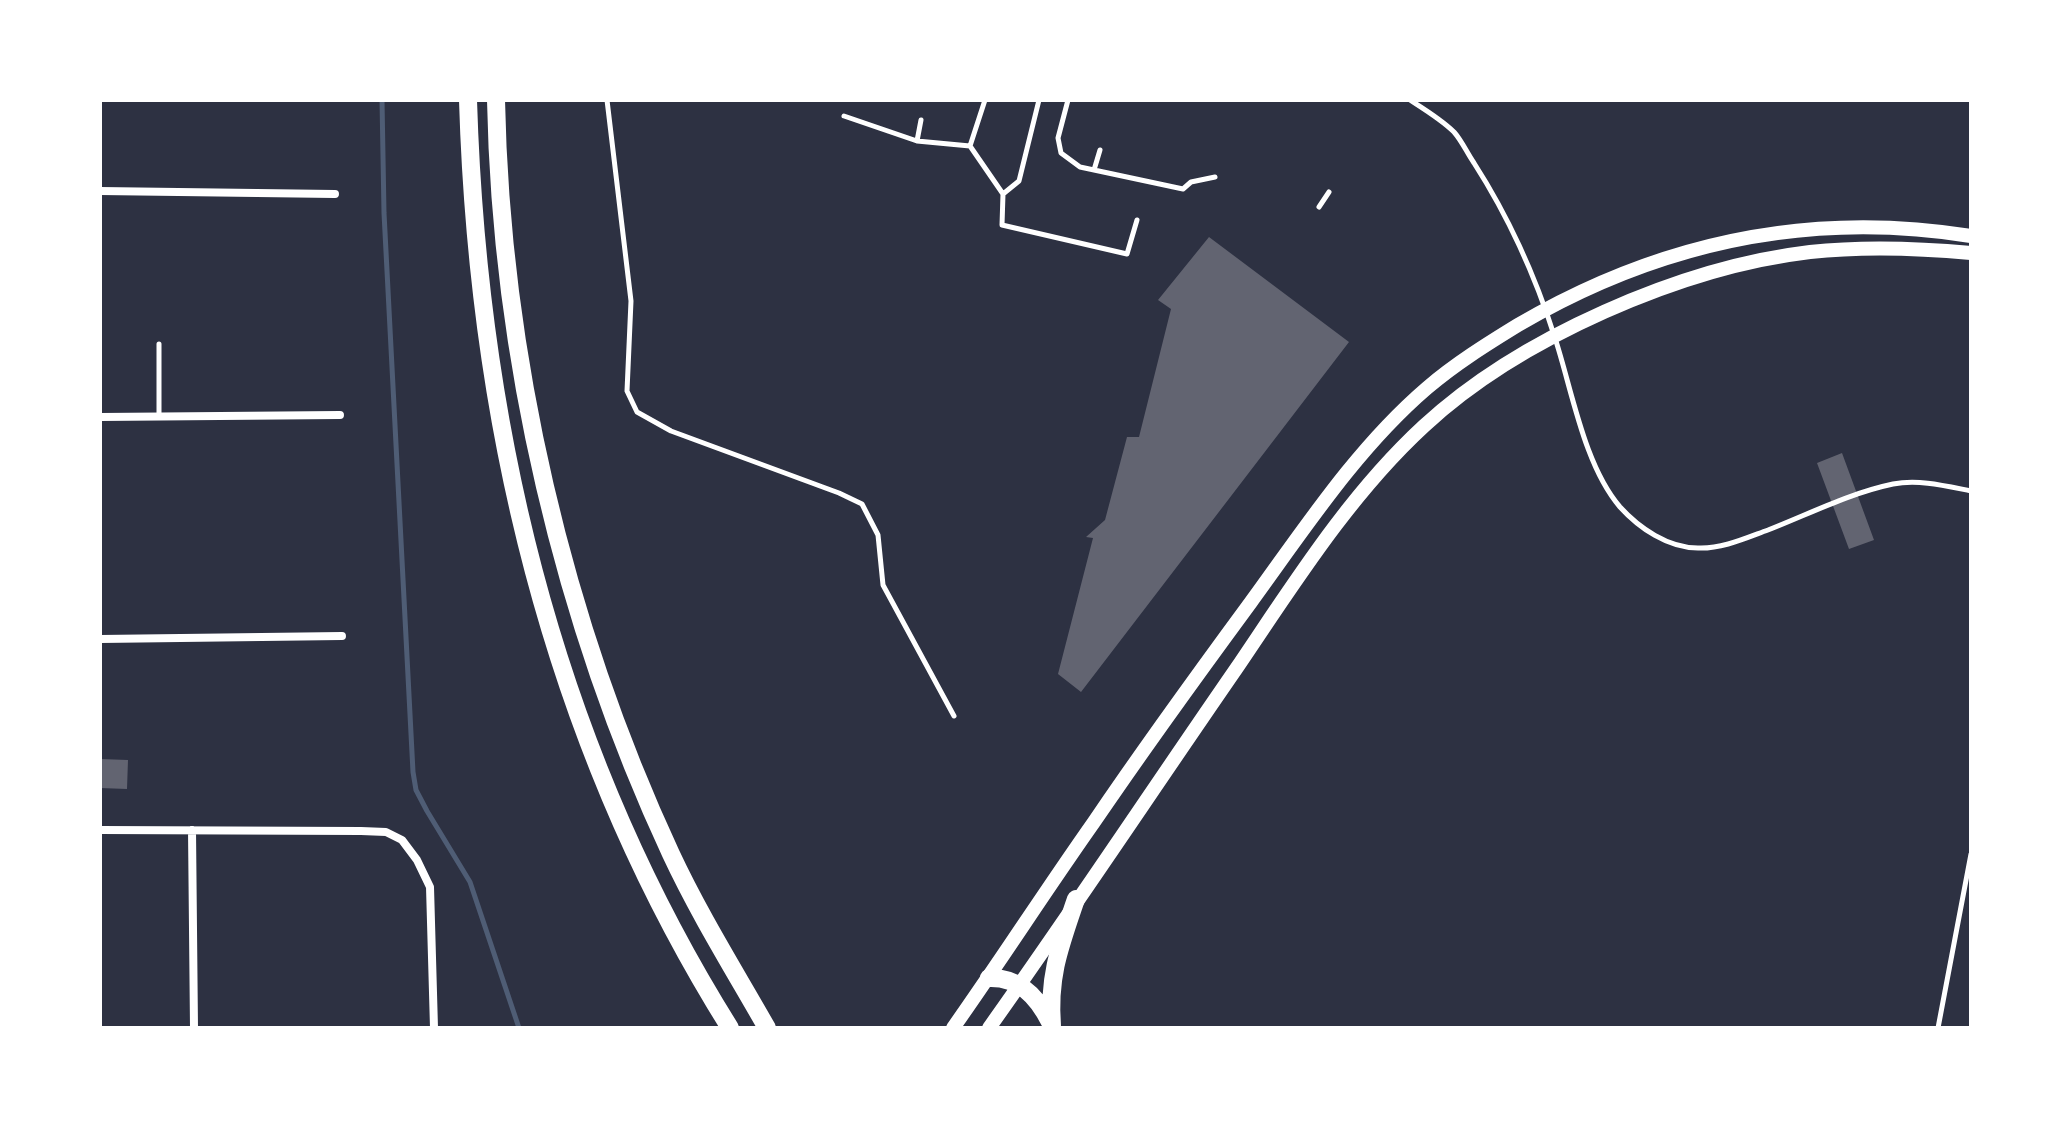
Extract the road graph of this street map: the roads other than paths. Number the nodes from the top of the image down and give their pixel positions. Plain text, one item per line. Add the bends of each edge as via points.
1 (468, 100) edge
2 (496, 100) edge
3 (607, 100) edge
4 (985, 100) edge
5 (1039, 100) edge
6 (1068, 100) edge
7 (1411, 100) edge
8 (844, 116) dead end
9 (921, 120) dead end
10 (917, 141) junction
11 (970, 146) junction
12 (1100, 150) dead end
13 (1094, 170) junction
14 (1215, 177) dead end
15 (100, 191) edge
16 (1329, 192) dead end
17 (335, 194) dead end
18 (1003, 194) junction
19 (1319, 207) dead end
20 (1137, 220) dead end
21 (1971, 236) edge
22 (1971, 253) edge
23 (1544, 310) junction
24 (1555, 337) junction
25 (159, 344) dead end
26 (340, 415) dead end
27 (100, 417) edge
28 (159, 417) junction
29 (1971, 491) edge
30 (342, 636) dead end
31 (100, 639) edge
32 (954, 716) dead end
33 (100, 830) edge
34 (192, 830) junction
35 (1971, 854) edge
36 (1076, 899) junction
37 (989, 978) junction
38 (1019, 985) junction
39 (1052, 1027) edge
40 (194, 1028) edge
41 (434, 1028) edge
42 (730, 1028) edge
43 (767, 1028) edge
44 (953, 1028) edge
45 (989, 1028) edge
46 (1938, 1028) edge

1 - 42 highway via 485,325 531,567 585,737 625,836
2 - 43 highway via 520,351 575,601 624,741 671,853
3 - 32 lane via 631,301 627,391 637,412 671,431 862,504 878,535 883,585
4 - 11 lane
5 - 18 lane via 1019,181
6 - 13 lane via 1058,138 1061,153
7 - 23 lane via 1454,133 1485,180 1513,232
8 - 10 lane
9 - 10 lane
10 - 11 lane
11 - 18 lane
12 - 13 lane
13 - 14 lane via 1183,189
15 - 17 street
16 - 19 lane
18 - 20 lane via 1002,225 1127,254
21 - 23 main road via 1915,227 1794,229 1703,246 1650,263
22 - 24 main road via 1911,248 1808,252 1682,283
23 - 24 lane
23 - 37 main road via 1434,382 1352,467 1094,821
24 - 29 lane via 1574,409 1600,474 1633,520 1674,543 1698,548 1736,542 1895,484 1933,483
24 - 36 main road via 1457,397 1356,501
25 - 28 lane
26 - 28 street
27 - 28 street
30 - 31 street
33 - 34 street
34 - 40 street
34 - 41 street via 386,832 402,840 430,887
35 - 46 lane
36 - 38 main road
36 - 39 highway via 1054,970
37 - 38 highway
37 - 44 main road
38 - 39 highway via 1034,995
38 - 45 main road

